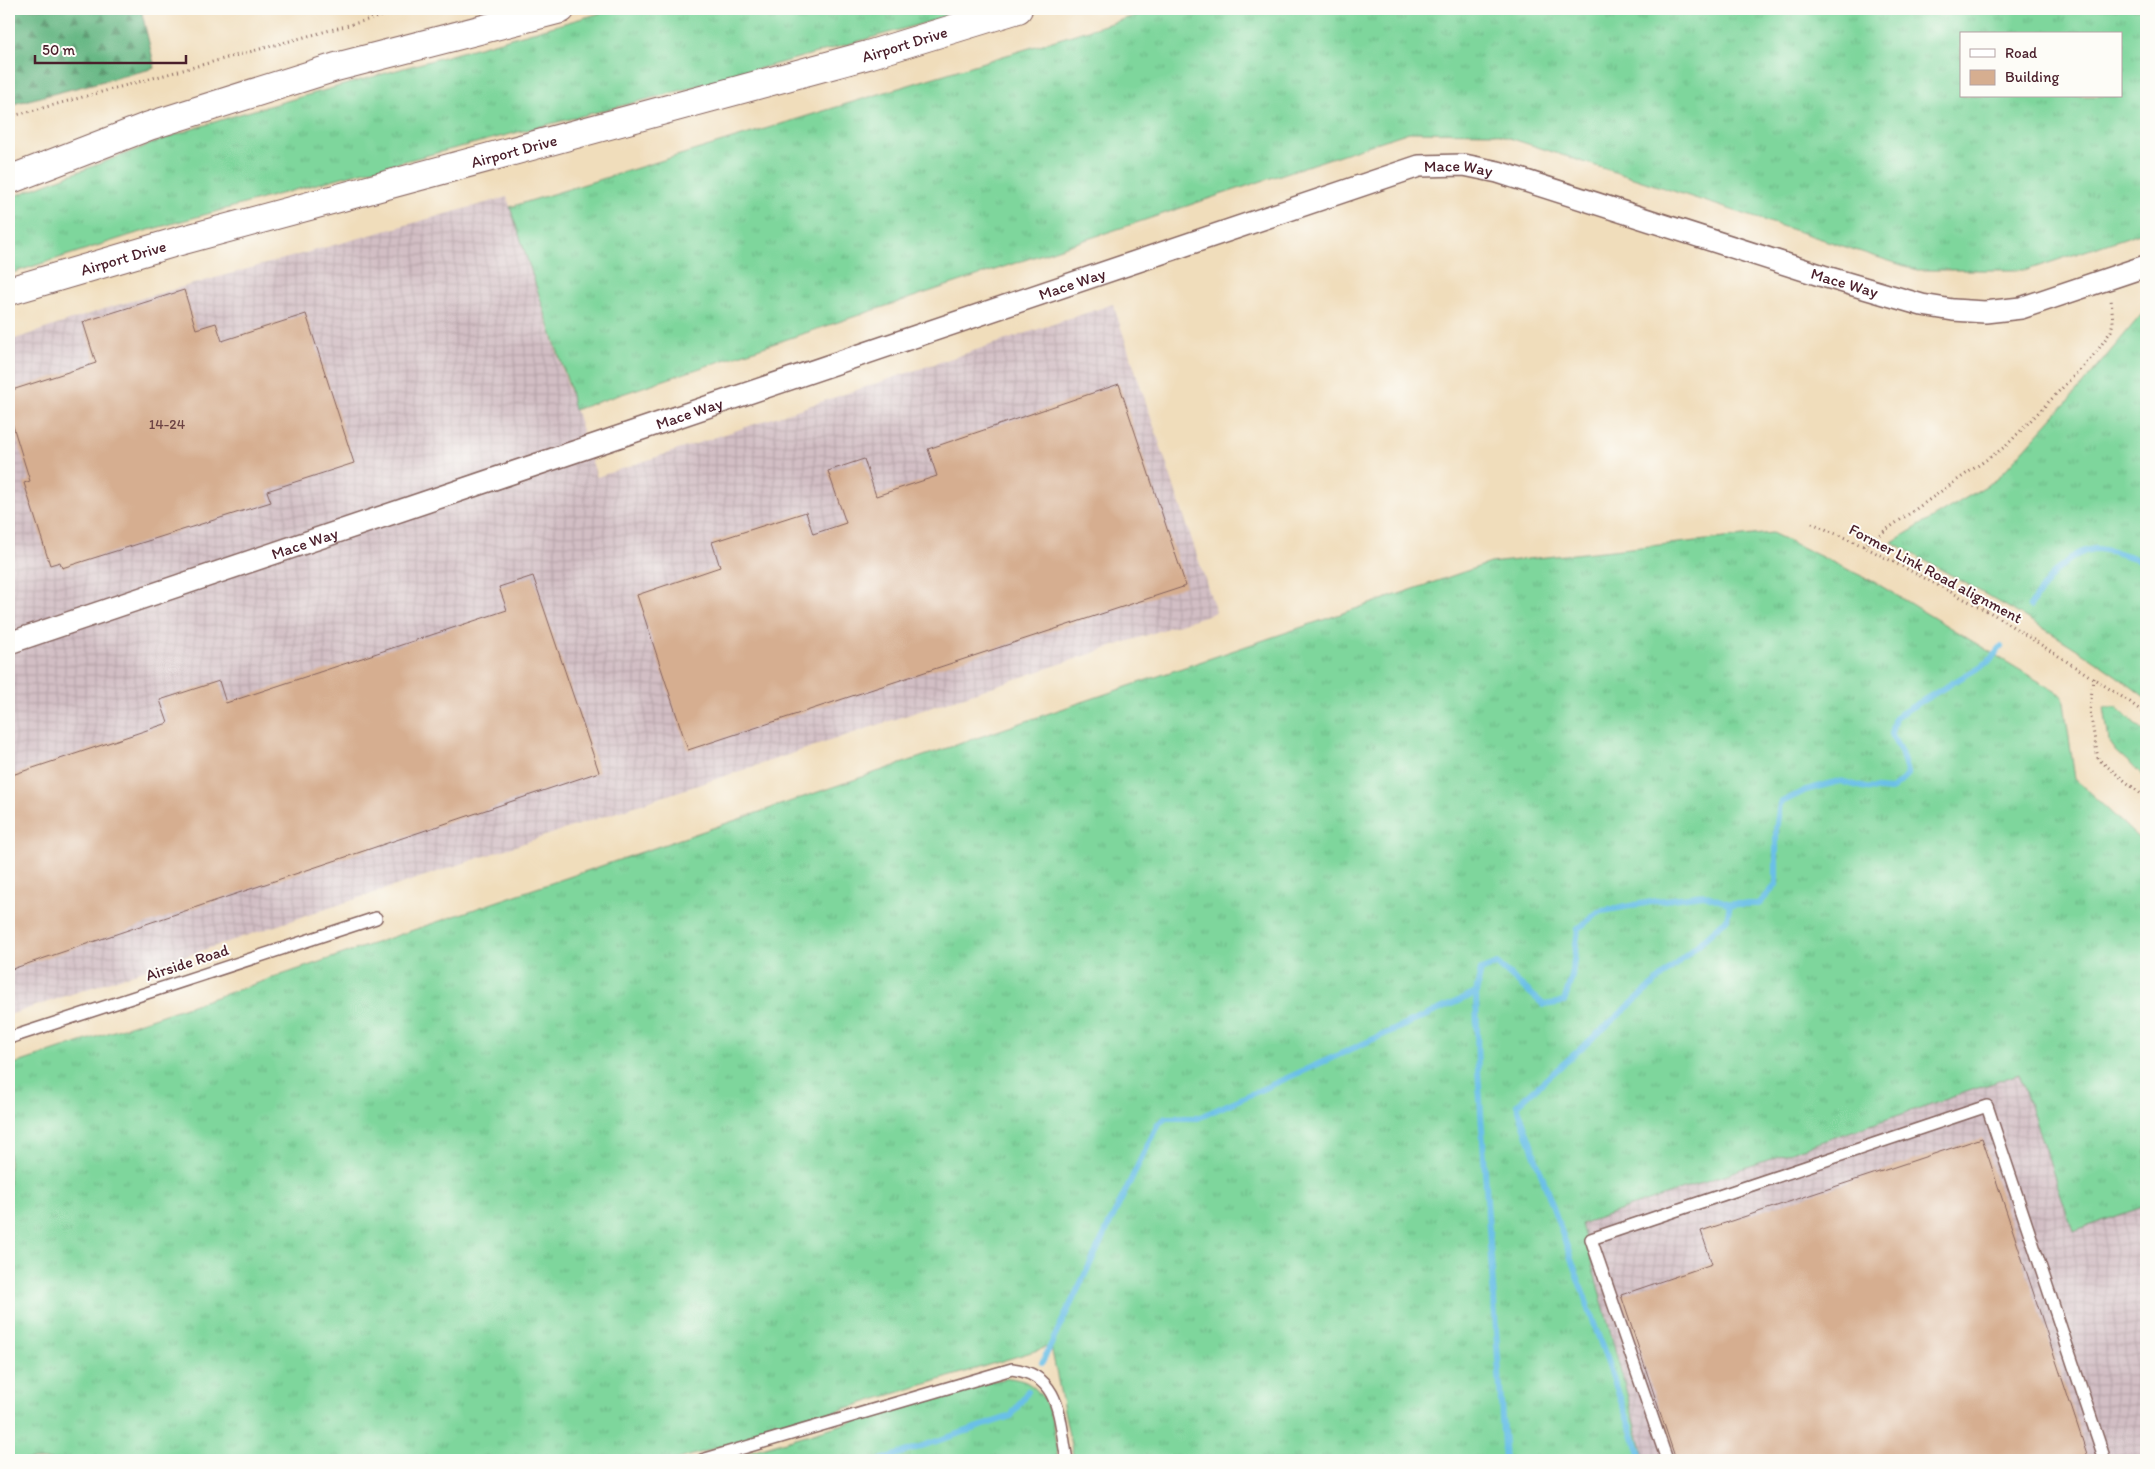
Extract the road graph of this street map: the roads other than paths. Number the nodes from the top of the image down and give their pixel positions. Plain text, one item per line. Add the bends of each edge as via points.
1 (561, 9) edge
2 (1018, 9) edge
3 (9, 180) edge
4 (2146, 266) edge
5 (9, 291) edge
6 (9, 643) edge
7 (376, 918) dead end
8 (9, 1038) edge
9 (702, 1460) edge
10 (1067, 1460) edge
11 (1667, 1460) edge
12 (2105, 1460) edge

1 - 3 main road via 336,67 149,126
2 - 5 main road, Airport Drive via 868,55 176,242
4 - 6 street, Mace Way via 2021,308 1984,312 1953,310 1824,276 1498,172 1464,165 1419,166
7 - 8 lane, Airside Road
9 - 10 lane via 1012,1369 1028,1371 1048,1386 1055,1403
11 - 12 lane via 1591,1240 1987,1106

